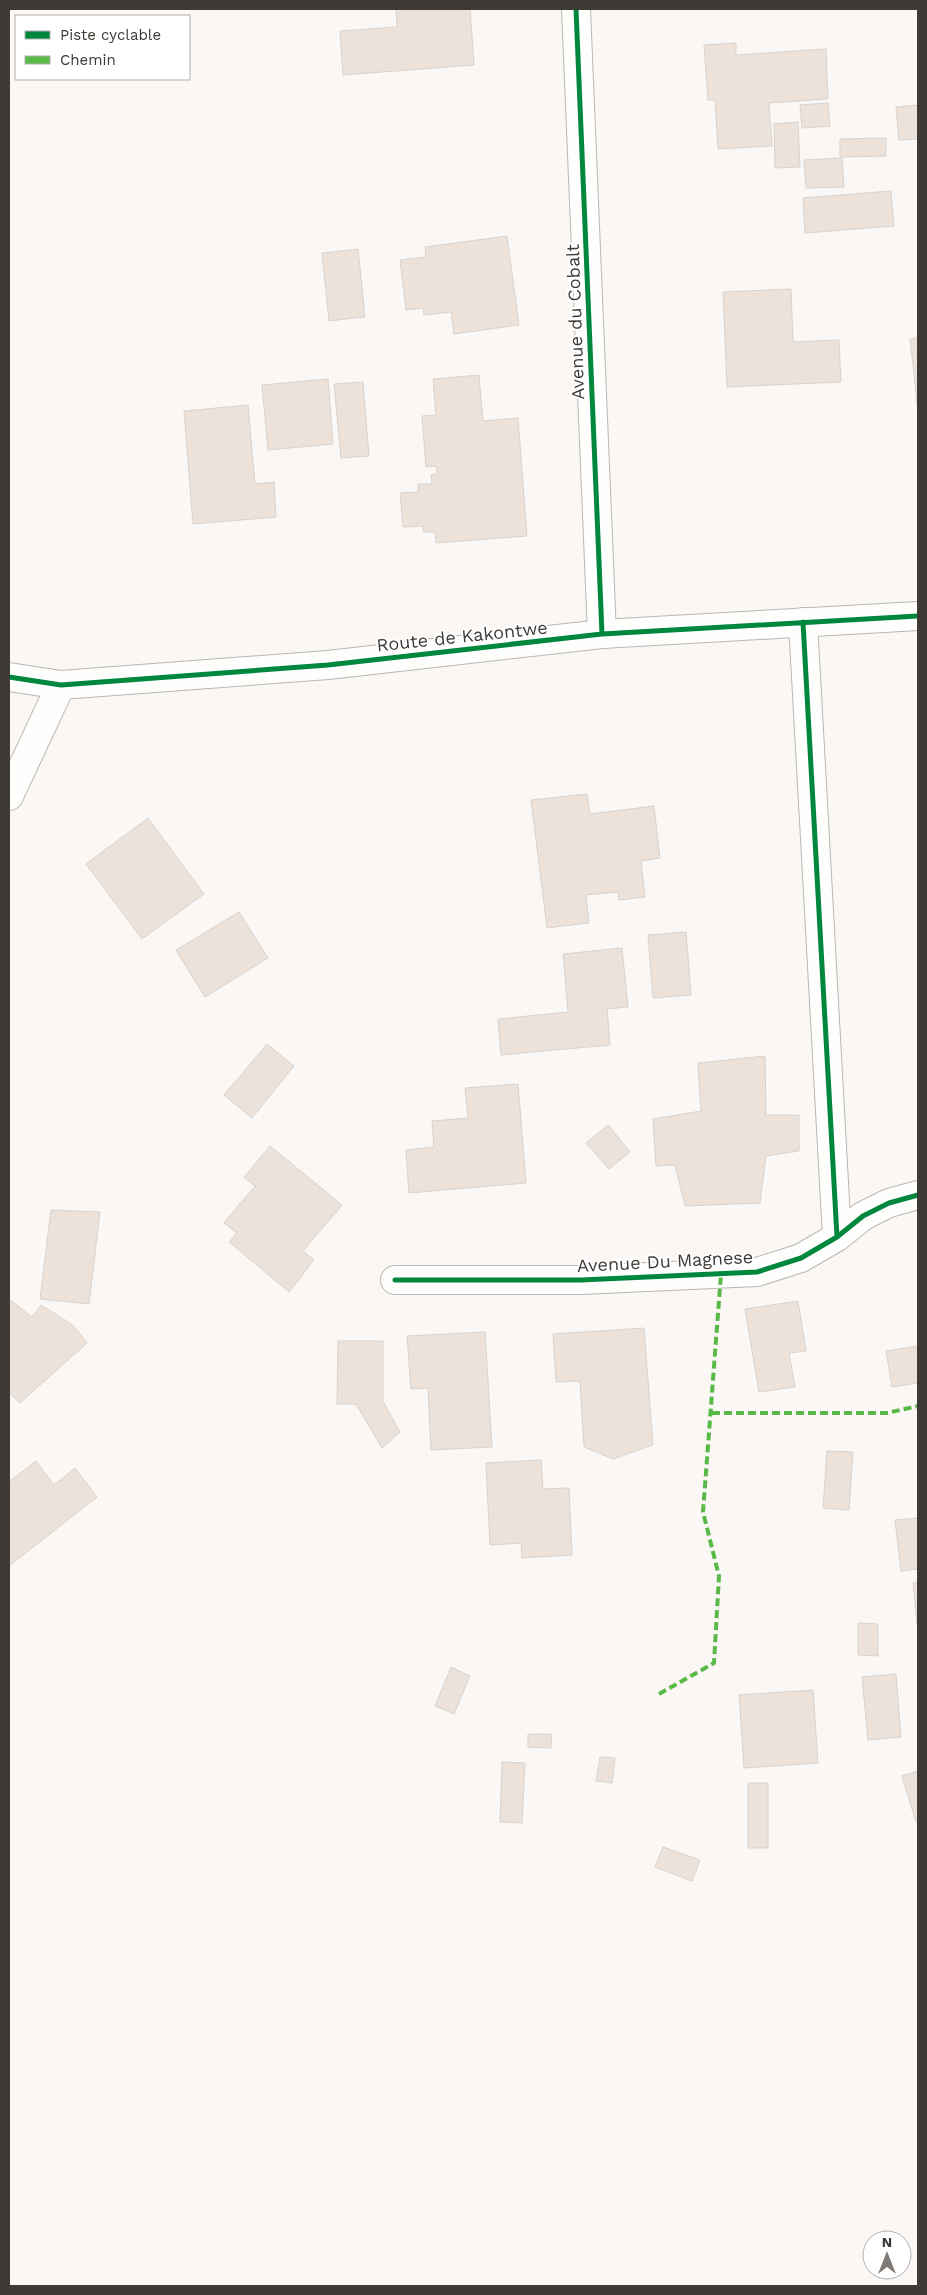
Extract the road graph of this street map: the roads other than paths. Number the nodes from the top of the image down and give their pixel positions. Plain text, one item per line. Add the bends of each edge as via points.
1 (576, 9) edge
2 (918, 616) edge
3 (803, 622) junction
4 (602, 634) junction
5 (9, 677) edge
6 (61, 685) junction
7 (9, 796) edge
8 (918, 1195) edge
9 (837, 1237) junction
10 (395, 1280) dead end

1 - 4 street, Avenue du Cobalt
2 - 3 street, Route de Kakontwe
3 - 4 street, Route de Kakontwe
3 - 9 street
4 - 6 street, Route de Kakontwe via 328,665
5 - 6 street, Route de Kakontwe
6 - 7 street
8 - 9 street, Avenue Du Magnese via 889,1203 863,1216
9 - 10 street, Avenue Du Magnese via 800,1258 757,1272 581,1280

